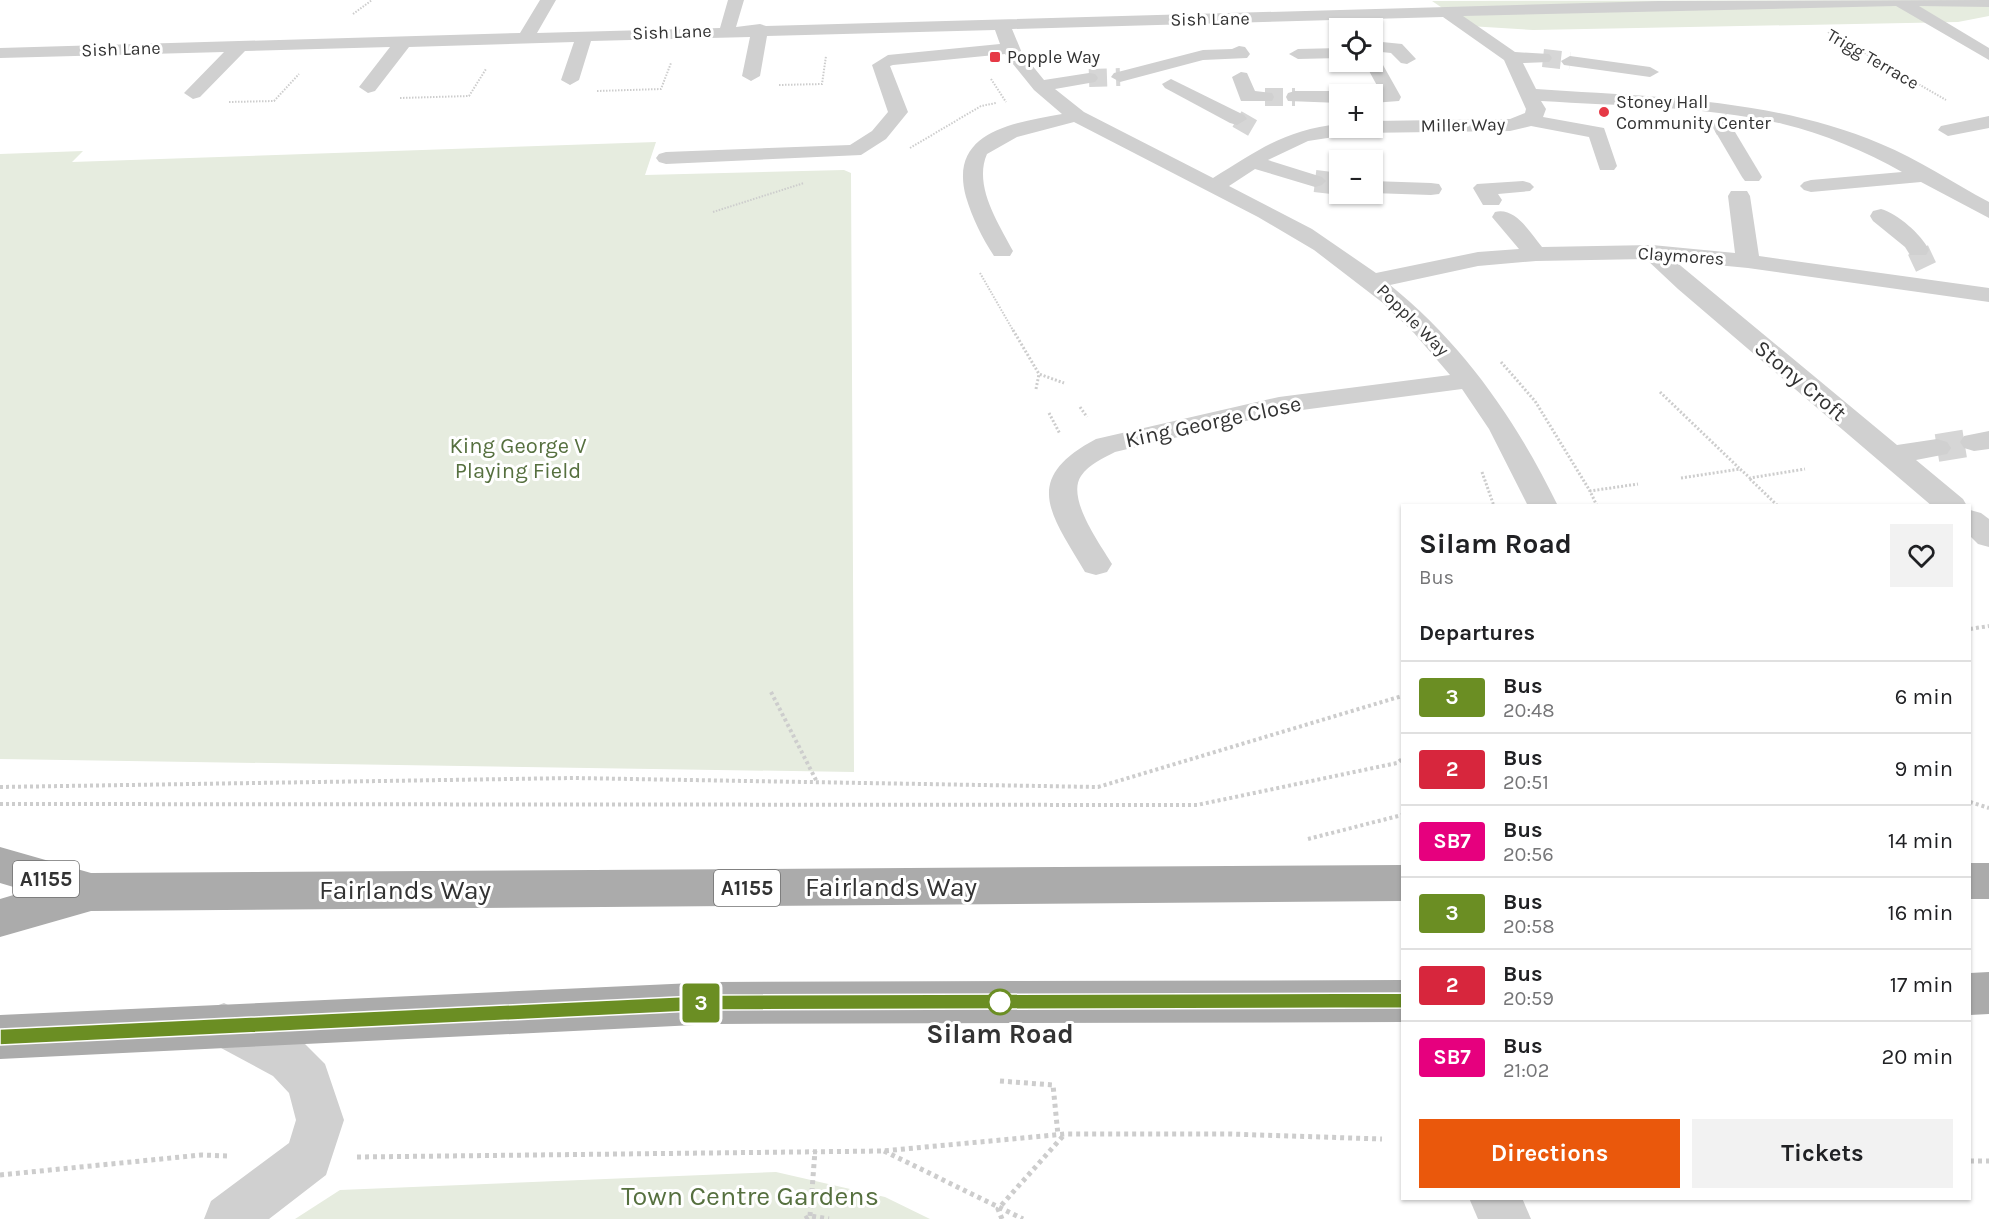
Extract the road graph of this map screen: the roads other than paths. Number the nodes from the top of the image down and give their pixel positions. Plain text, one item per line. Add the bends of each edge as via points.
1 (548, 0) edge
2 (736, 0) edge
3 (1246, 0) edge
4 (1899, 1) edge
5 (1932, 1) edge
6 (1989, 2) edge
7 (1659, 6) junction
8 (900, 8) dead end
9 (1449, 14) junction
10 (1701, 17) dead end
11 (1257, 18) junction
12 (1383, 20) edge
13 (1329, 21) edge
14 (1002, 25) junction
15 (298, 26) dead end
16 (899, 26) junction
17 (760, 29) junction
18 (727, 31) junction
19 (585, 35) junction
20 (527, 36) junction
21 (405, 40) junction
22 (282, 44) junction
23 (241, 45) junction
24 (1383, 47) edge
25 (1010, 48) junction
26 (1239, 51) dead end
27 (0, 53) edge
28 (1329, 53) edge
29 (1298, 54) dead end
30 (1989, 55) edge
31 (1511, 57) junction
32 (1543, 58) tunnel mouth
33 (1407, 59) dead end
34 (1570, 61) tunnel mouth
35 (1379, 72) edge
36 (1650, 72) dead end
37 (751, 76) dead end
38 (1241, 76) dead end
39 (1120, 77) tunnel mouth
40 (1089, 78) tunnel mouth
41 (570, 80) dead end
42 (1171, 84) dead end
43 (1040, 86) junction
44 (368, 87) dead end
45 (194, 93) dead end
46 (1528, 94) junction
47 (1265, 97) tunnel mouth
48 (1302, 97) tunnel mouth
49 (1329, 97) edge
50 (1383, 97) edge
51 (1077, 116) junction
52 (1236, 119) tunnel mouth
53 (1718, 119) junction
54 (1530, 120) junction
55 (1987, 121) edge
56 (1383, 127) edge
57 (1948, 130) dead end
58 (1329, 131) edge
59 (666, 158) dead end
60 (1254, 162) junction
61 (1607, 166) dead end
62 (1922, 176) junction
63 (1752, 177) dead end
64 (1315, 181) tunnel mouth
65 (1215, 186) junction
66 (1811, 186) dead end
67 (1383, 187) edge
68 (1523, 187) dead end
69 (1431, 189) dead end
70 (1739, 196) dead end
71 (1989, 212) edge
72 (1881, 216) dead end
73 (1002, 251) road end
74 (1652, 252) junction
75 (1536, 254) junction
76 (1748, 261) junction
77 (1925, 268) junction
78 (1373, 281) junction
79 (1989, 295) edge
80 (1470, 380) junction
81 (1937, 448) tunnel mouth
82 (1891, 455) junction
83 (1542, 504) edge
84 (1950, 504) edge
85 (1971, 521) edge
86 (1989, 536) edge
87 (1096, 564) dead end
88 (0, 865) edge
89 (1971, 881) edge
90 (1989, 881) edge
91 (1401, 883) edge
92 (92, 892) junction
93 (0, 918) edge
94 (1989, 993) edge
95 (1971, 994) edge
96 (1401, 1001) edge
97 (222, 1024) junction
98 (0, 1037) edge
99 (1495, 1200) edge
100 (229, 1219) edge
101 (1506, 1219) edge

1 - 20 street
2 - 18 street
3 - 11 street
4 - 5 street, Sish Lane
4 - 7 street, Sish Lane
4 - 30 street
5 - 6 street, Sish Lane
7 - 9 street, Sish Lane
7 - 10 street via 1682,20
8 - 16 street
9 - 12 street, Sish Lane
9 - 31 street
11 - 13 street, Sish Lane
11 - 14 street, Sish Lane via 1031,16
14 - 16 street, Sish Lane
14 - 25 street, Popple Way
15 - 22 street
16 - 17 street, Sish Lane
17 - 18 street, Sish Lane
17 - 37 street
18 - 19 street, Sish Lane
19 - 20 street, Sish Lane
19 - 41 street
20 - 21 street, Sish Lane
21 - 22 street, Sish Lane
21 - 44 street
22 - 23 street, Sish Lane
23 - 27 street, Sish Lane
23 - 45 street
24 - 33 street via 1396,48
25 - 43 street, Popple Way
25 - 59 street via 883,63 898,112 894,121 866,146 854,151
26 - 39 street via 1241,54 1203,55
28 - 29 street
31 - 32 street
31 - 46 street, Miller Way
34 - 36 street
35 - 50 street via 1392,97
38 - 47 street via 1248,97
40 - 43 street
42 - 52 street
43 - 51 street, Popple Way
46 - 53 street
46 - 54 street, Miller Way via 1536,110
48 - 49 street
51 - 65 street, Popple Way
51 - 73 street via 1021,129 978,151 973,164 981,212
53 - 62 street via 1768,114 1809,125 1874,148
53 - 63 street
54 - 56 street, Miller Way via 1510,125
54 - 61 street via 1597,132
55 - 57 street
58 - 60 street, Miller Way via 1273,139
60 - 64 street
60 - 65 street, Miller Way
62 - 66 street
62 - 71 street
65 - 78 street, Popple Way via 1321,245
67 - 69 street
68 - 75 street via 1484,188
70 - 76 street
72 - 77 street via 1916,244
74 - 75 street, Claymores
74 - 76 street, Claymores
74 - 82 street, Stony Croft
75 - 78 street, Claymores via 1439,266
76 - 77 street, Claymores
77 - 79 street, Claymores
78 - 80 street, Popple Way via 1428,331
80 - 83 street, Popple Way via 1503,427
80 - 87 street, King George Close via 1279,405 1106,445 1091,452 1065,472 1060,485 1062,501
81 - 82 street
82 - 84 street, Stony Croft
85 - 86 street
88 - 92 main road, Fairlands Way / A1155
89 - 90 main road
91 - 92 main road, Fairlands Way / A1155
92 - 93 main road, Fairlands Way / A1155
94 - 95 main road
96 - 97 main road via 716,1003
97 - 98 main road
97 - 100 street via 289,1060 309,1080 320,1120 309,1158
99 - 101 street

